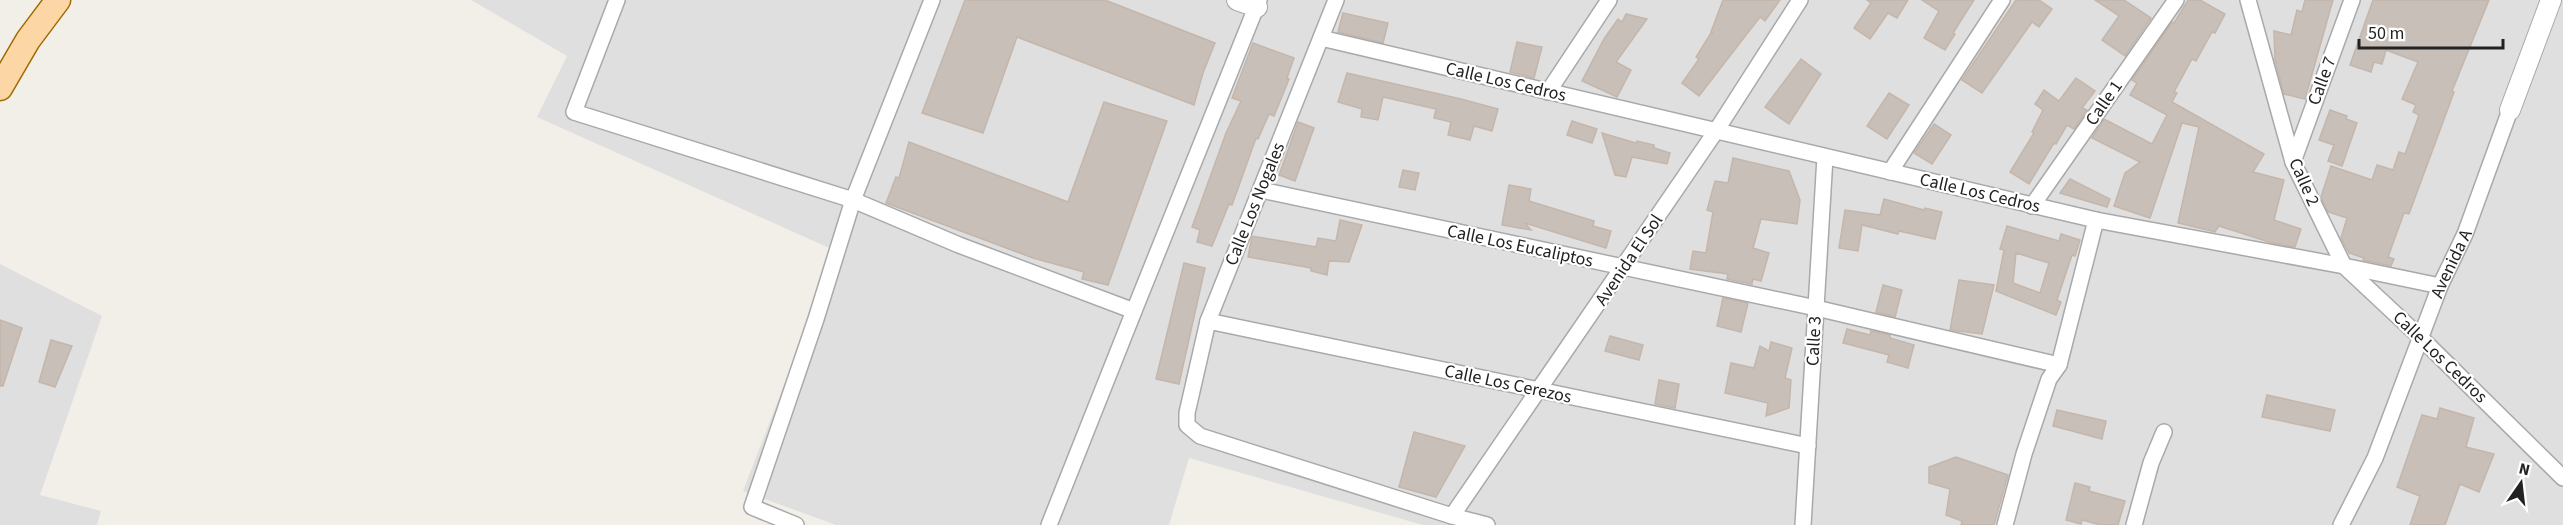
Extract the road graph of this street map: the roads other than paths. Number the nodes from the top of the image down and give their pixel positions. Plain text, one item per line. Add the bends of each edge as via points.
1 (58, 0) edge
2 (617, 0) edge
3 (932, 0) edge
4 (1237, 0) edge
5 (1336, 0) edge
6 (1609, 0) edge
7 (1800, 0) edge
8 (2002, 0) edge
9 (2176, 0) edge
10 (2248, 0) edge
11 (2352, 0) edge
12 (2551, 0) edge
13 (1258, 3) edge
14 (1321, 38) junction
15 (0, 88) edge
16 (1548, 92) junction
17 (2511, 110) joint
18 (1716, 131) junction
19 (1825, 157) junction
20 (2293, 162) junction
21 (1890, 172) junction
22 (1261, 190) junction
23 (853, 200) junction
24 (2032, 206) junction
25 (2096, 220) junction
26 (2343, 266) junction
27 (1624, 268) junction
28 (2440, 286) junction
29 (1816, 308) junction
30 (1134, 311) junction
31 (1208, 321) junction
32 (2420, 337) junction
33 (2059, 365) junction
34 (1539, 391) junction
35 (2164, 432) dead end
36 (1808, 446) junction
37 (2563, 478) edge
38 (1452, 516) junction
39 (796, 525) edge
40 (1049, 525) edge
41 (1487, 525) edge
42 (1803, 525) edge
43 (2005, 525) edge
44 (2134, 525) edge
45 (2341, 525) edge

1 - 15 main road via 28,40
2 - 23 street via 573,112
3 - 23 street
4 - 13 street
5 - 14 street, Calle Los Nogales
6 - 16 street
7 - 18 street, Avenida El Sol
8 - 21 street
9 - 24 street, Calle 1
10 - 20 street, Calle 2
11 - 20 street, Calle 7
12 - 17 street, Avenida A
13 - 30 street
14 - 16 street, Calle Los Cedros
14 - 22 street, Calle Los Nogales
16 - 18 street, Calle Los Cedros
17 - 28 street, Avenida A via 2465,234
18 - 19 street, Calle Los Cedros
18 - 27 street, Avenida El Sol
19 - 21 street, Calle Los Cedros
19 - 29 street, Calle 3
20 - 26 street, Calle 2
21 - 24 street, Calle Los Cedros
22 - 27 street, Calle Los Eucaliptos
22 - 31 street, Calle Los Nogales
23 - 30 street
23 - 39 street via 752,507
24 - 25 street, Calle Los Cedros
25 - 26 street, Calle Los Cedros
25 - 33 street
26 - 28 street
26 - 32 street, Calle Los Cedros
27 - 29 street, Calle Los Eucaliptos
27 - 34 street, Avenida El Sol
28 - 32 street, Avenida A
29 - 33 street, Calle Los Eucaliptos
29 - 36 street, Calle 3
30 - 40 street
31 - 34 street, Calle Los Cerezos
31 - 38 street, Calle Los Nogales via 1187,425 1200,436
32 - 37 street, Calle Los Cedros
32 - 45 street, Avenida A via 2375,458
33 - 43 street via 2049,379
34 - 36 street, Calle Los Cerezos
34 - 38 street, Avenida El Sol
35 - 44 street
36 - 42 street, Calle 3
38 - 41 street

